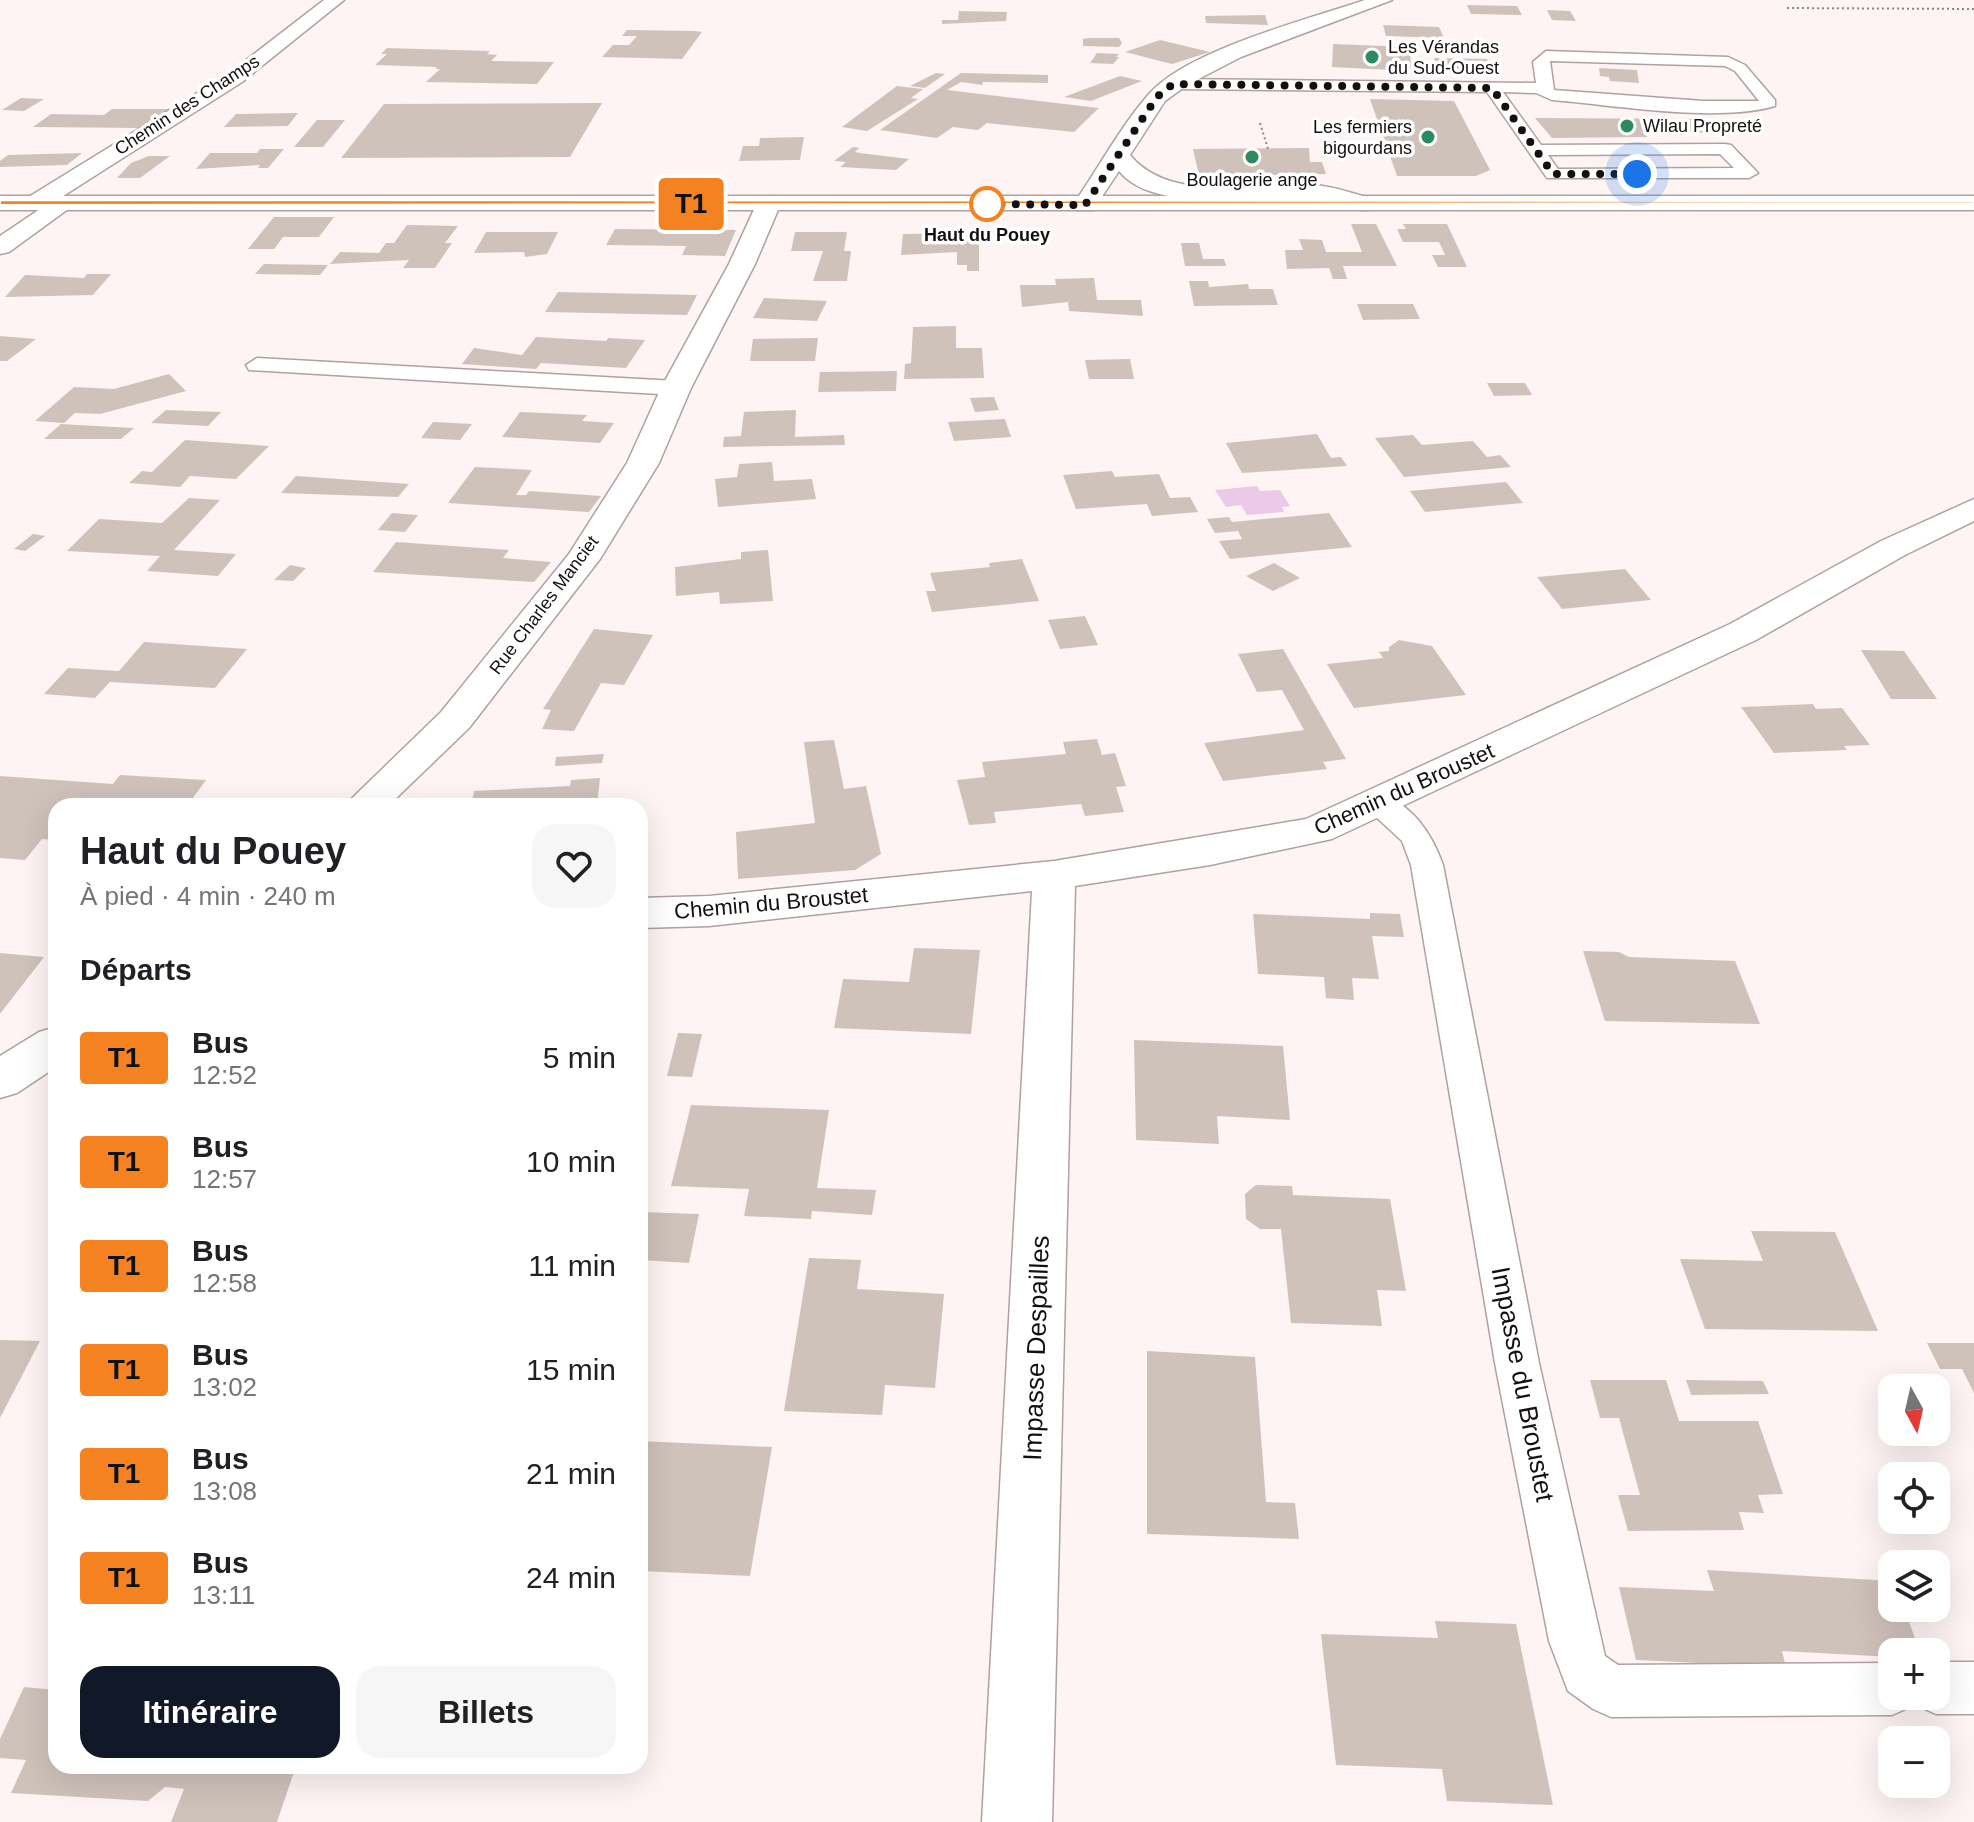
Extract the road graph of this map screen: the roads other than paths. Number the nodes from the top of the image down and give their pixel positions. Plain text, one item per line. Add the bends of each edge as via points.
1 (335, 0) edge
2 (1383, 0) edge
3 (1173, 84) junction
4 (1492, 88) junction
5 (1544, 88) junction
6 (1536, 150) junction
7 (1118, 155) junction
8 (0, 203) edge
9 (35, 203) junction
10 (769, 203) junction
11 (1974, 203) edge
12 (63, 204) junction
13 (1365, 204) junction
14 (1085, 205) junction
15 (0, 247) edge
16 (257, 365) dead end
17 (676, 388) junction
18 (1974, 509) edge
19 (372, 798) edge
20 (1378, 804) junction
21 (1054, 875) junction
22 (648, 913) edge
23 (48, 1049) edge
24 (0, 1080) edge
25 (1950, 1688) edge
26 (1974, 1688) edge
27 (1878, 1689) edge
28 (1017, 1822) edge

1 - 9 street, Chemin des Champs via 235,78
2 - 3 street via 1248,49
3 - 4 lane
3 - 7 street via 1157,97
4 - 5 lane
4 - 6 lane
5 - 5 lane via 1541,62 1546,56 1728,62 1740,68 1769,103 1761,108 1707,106 1552,95
6 - 6 lane via 1553,174 1749,173 1725,149
7 - 13 street via 1126,171 1151,184 1200,191 1316,192
7 - 14 street
8 - 9 street
9 - 12 street
10 - 12 street
10 - 14 street
10 - 17 street, Rue Charles Manciet
11 - 13 street
12 - 15 street
13 - 14 street
16 - 17 lane
17 - 19 street, Rue Charles Manciet via 643,463 583,559 455,720
18 - 20 street, Chemin du Broustet via 1743,632
20 - 21 street, Chemin du Broustet via 1317,830
20 - 27 lane, Impasse du Broustet via 1417,836 1427,865 1520,1378 1574,1641 1586,1673 1611,1691
21 - 22 street, Chemin du Broustet
21 - 28 street, Impasse Despailles
23 - 24 street
25 - 26 lane

